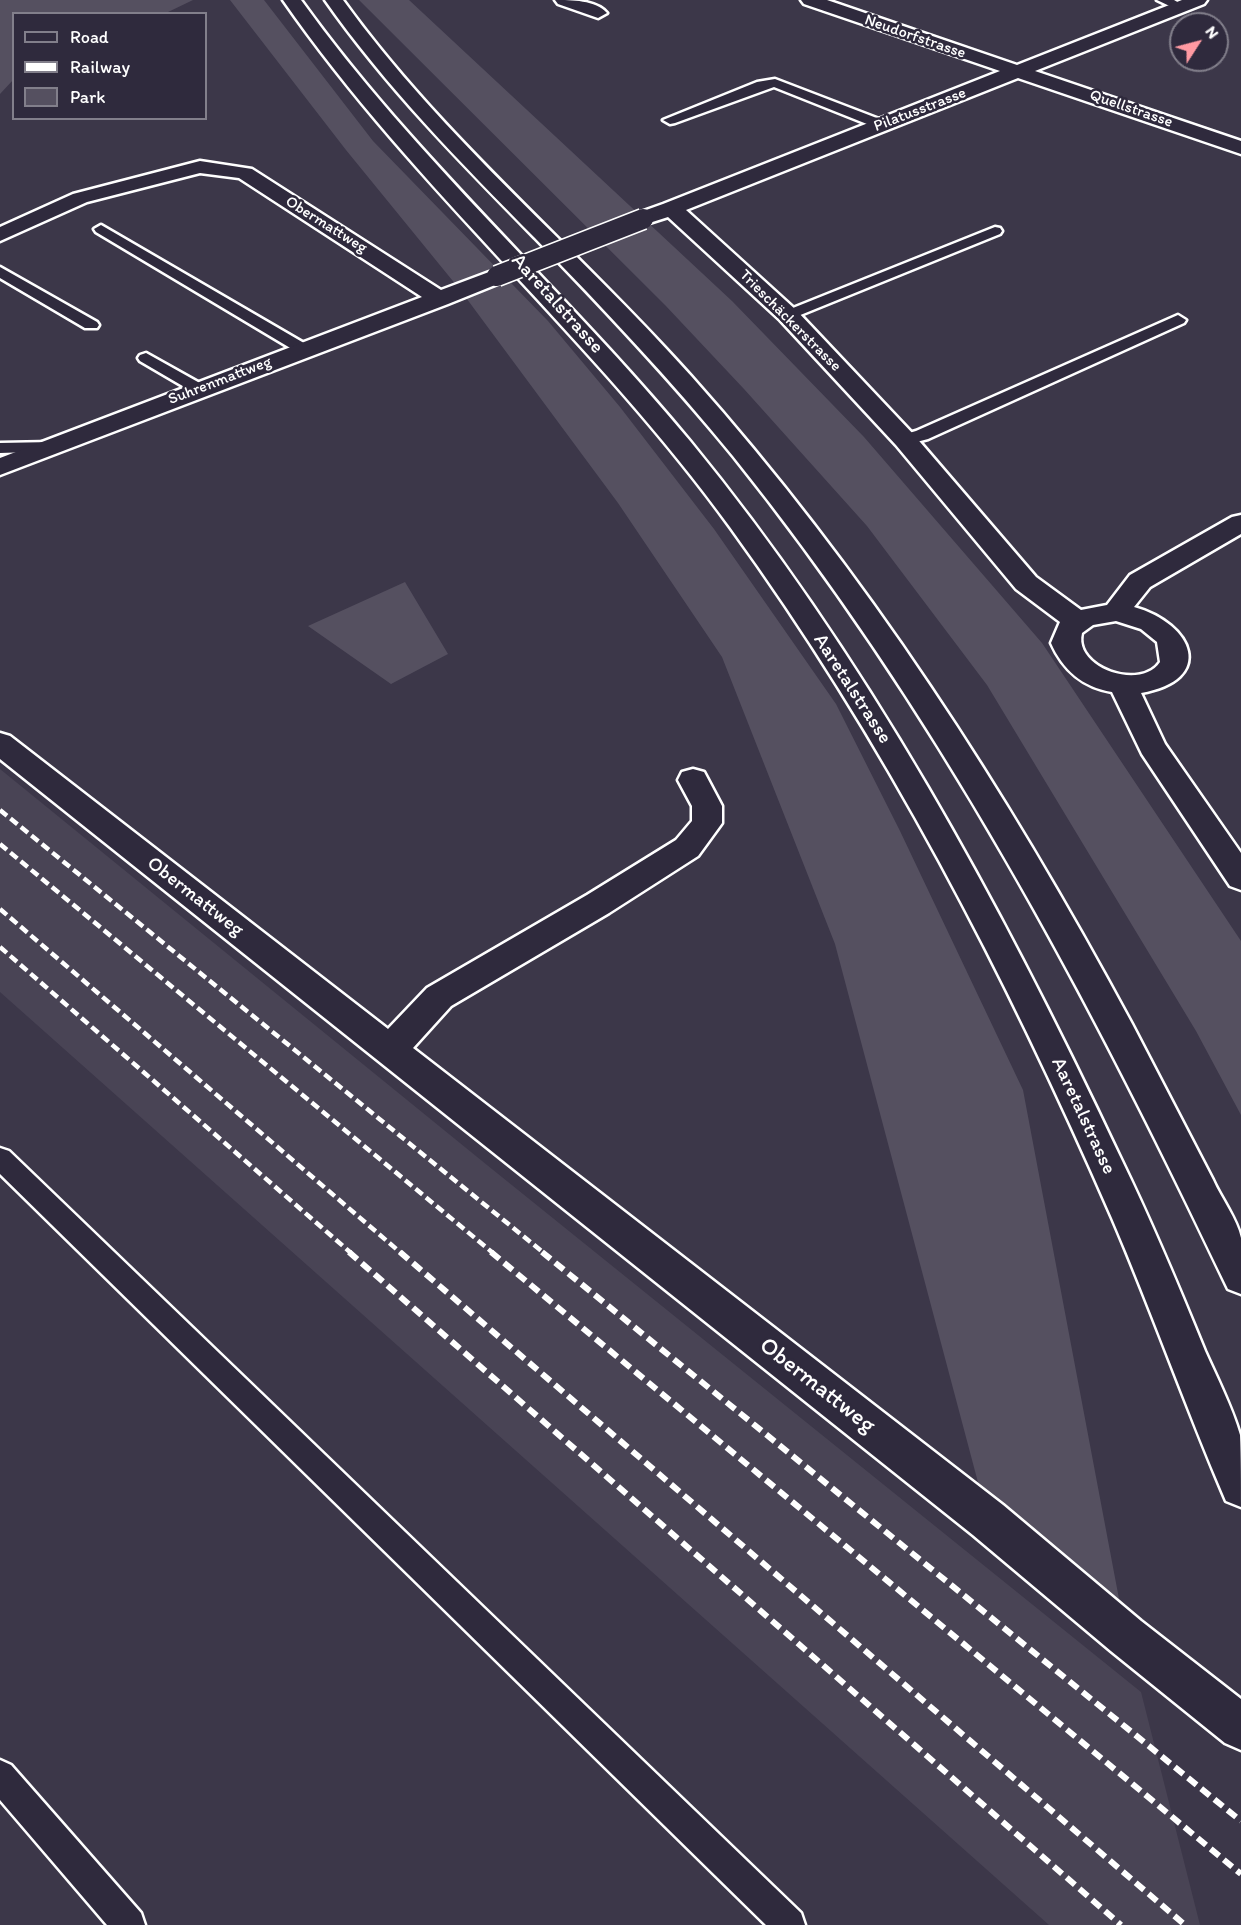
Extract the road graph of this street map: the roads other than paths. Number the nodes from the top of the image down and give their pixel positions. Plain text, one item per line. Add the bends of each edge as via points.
1 (292, 0) edge
2 (334, 0) edge
3 (564, 0) edge
4 (810, 0) edge
5 (1180, 2) edge
6 (597, 14) dead end
7 (1020, 72) junction
8 (670, 120) dead end
9 (882, 125) junction
10 (1241, 148) edge
11 (669, 208) junction
12 (101, 229) dead end
13 (994, 231) dead end
14 (0, 235) edge
15 (0, 272) edge
16 (450, 295) junction
17 (788, 315) junction
18 (1178, 320) dead end
19 (91, 325) dead end
20 (303, 349) junction
21 (146, 358) dead end
22 (199, 389) junction
23 (905, 440) junction
24 (53, 447) junction
25 (0, 448) edge
26 (0, 467) edge
27 (1241, 523) edge
28 (1116, 612) junction
29 (1077, 621) junction
30 (1123, 685) junction
31 (0, 743) edge
32 (693, 780) dead end
33 (1241, 878) edge
34 (389, 1051) junction
35 (0, 1158) edge
36 (1241, 1277) edge
37 (1241, 1487) edge
38 (1241, 1727) edge
39 (0, 1776) edge
40 (129, 1925) edge
41 (789, 1925) edge

1 - 37 main road, Aaretalstrasse via 340,66 387,121 557,303 672,436 739,520 885,740 946,843 1035,1014 1116,1185
2 - 36 main road, Aaretalstrasse via 417,102 708,410 839,576 934,714 1008,834 1110,1016
3 - 6 main road
4 - 7 main road, Neudorfstrasse
5 - 7 main road, Pilatusstrasse
7 - 9 main road, Pilatusstrasse
7 - 10 main road, Quellstrasse
8 - 9 lane via 775,83
9 - 11 main road, Pilatusstrasse
11 - 16 main road, Pilatusstrasse, bridge
11 - 17 main road, Trieschäckerstrasse
12 - 20 lane
13 - 17 lane
14 - 16 main road, Obermattweg via 80,198 185,169 245,173
15 - 19 lane
16 - 20 main road, Suhrenmattweg
17 - 23 main road, Trieschäckerstrasse
18 - 23 lane
20 - 22 main road, Suhrenmattweg
21 - 22 lane
22 - 24 main road, Suhrenmattweg
23 - 29 main road, Trieschäckerstrasse via 1026,583
24 - 25 lane
24 - 26 main road, Suhrenmattweg
27 - 28 main road via 1140,581
28 - 29 main road
28 - 30 main road via 1138,616 1157,626 1171,639 1177,654 1175,664 1162,677
29 - 30 main road via 1068,630 1067,652 1088,674
30 - 33 main road via 1152,747
31 - 34 main road, Obermattweg
32 - 34 main road via 707,806 707,823 687,848 439,997
34 - 38 main road, Obermattweg via 988,1520
35 - 41 lane
39 - 40 lane

